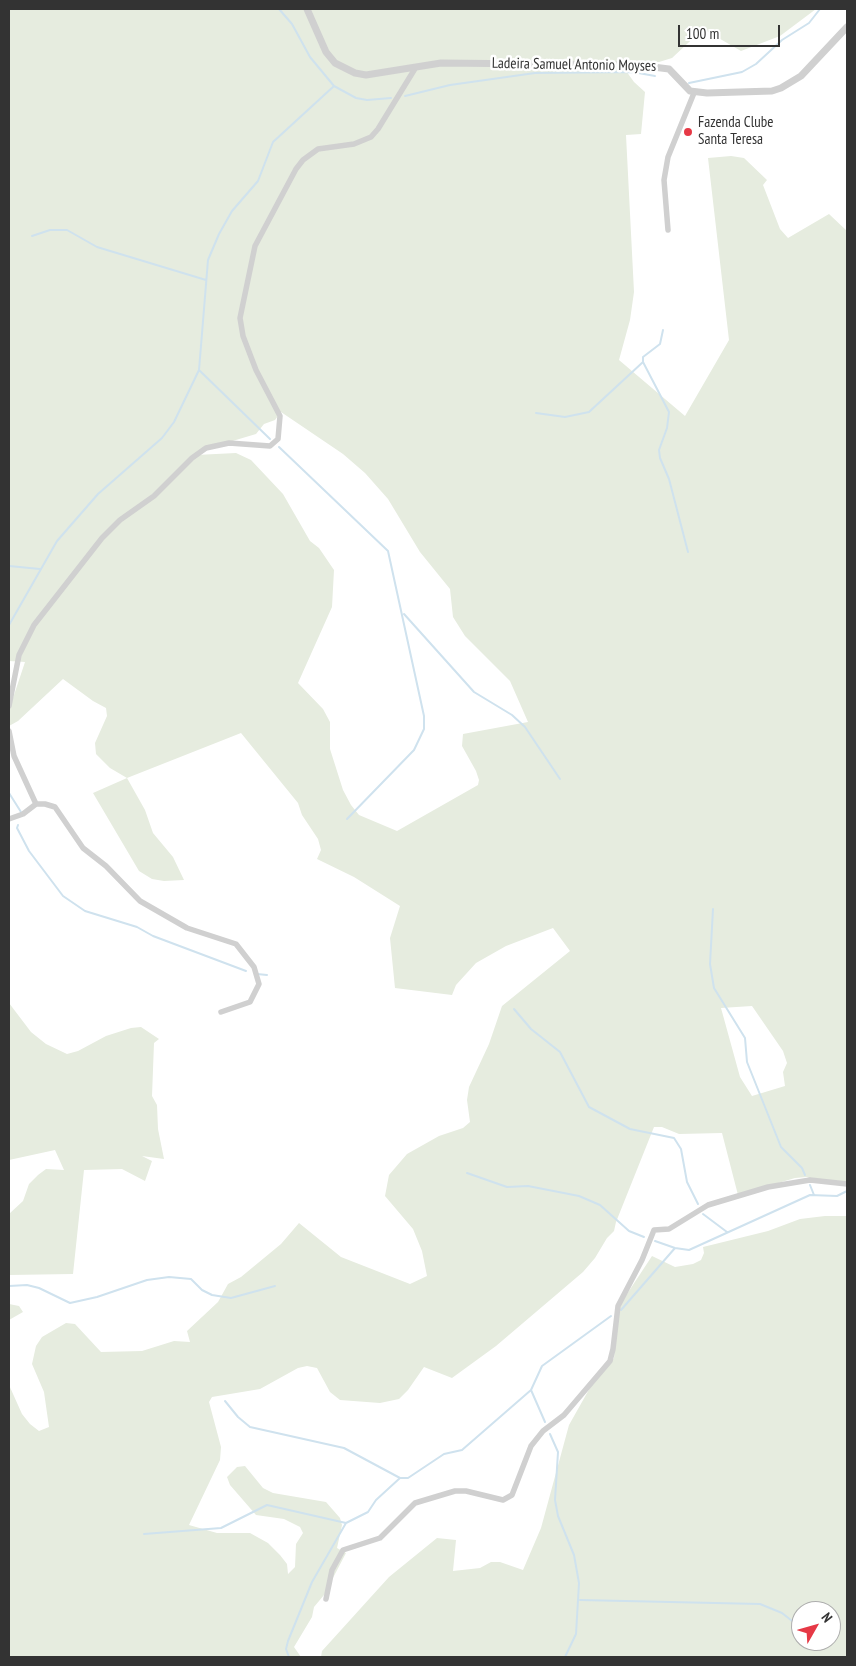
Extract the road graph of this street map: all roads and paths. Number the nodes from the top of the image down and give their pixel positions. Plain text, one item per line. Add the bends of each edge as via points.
1 (307, 9) edge
2 (847, 27) edge
3 (416, 67) junction
4 (694, 93) junction
5 (668, 230) dead end
6 (9, 706) edge
7 (9, 731) edge
8 (36, 804) junction
9 (9, 819) edge
10 (221, 1012) dead end
11 (847, 1184) edge
12 (326, 1600) dead end

1 - 3 street, Ladeira Samuel Antonio Moyses via 326,52 344,69 366,75
2 - 4 street via 801,76 781,88
3 - 4 street, Ladeira Samuel Antonio Moyses via 441,63 661,66 669,69
3 - 6 street via 371,136 354,144 318,149 303,160 255,246 240,318 242,336 280,416 278,439 270,446 229,443 206,448 154,496 120,520 102,538 34,625 19,655
4 - 5 street via 668,157 664,180
7 - 8 street via 14,756
8 - 9 street
8 - 10 street via 55,807 83,848 140,901 187,928 227,940 242,950 254,967 259,984 257,992 246,1004
11 - 12 street via 810,1180 768,1187 708,1205 669,1229 654,1230 618,1306 610,1361 564,1415 531,1446 512,1495 503,1500 455,1491 415,1503 380,1538 343,1550 332,1570

